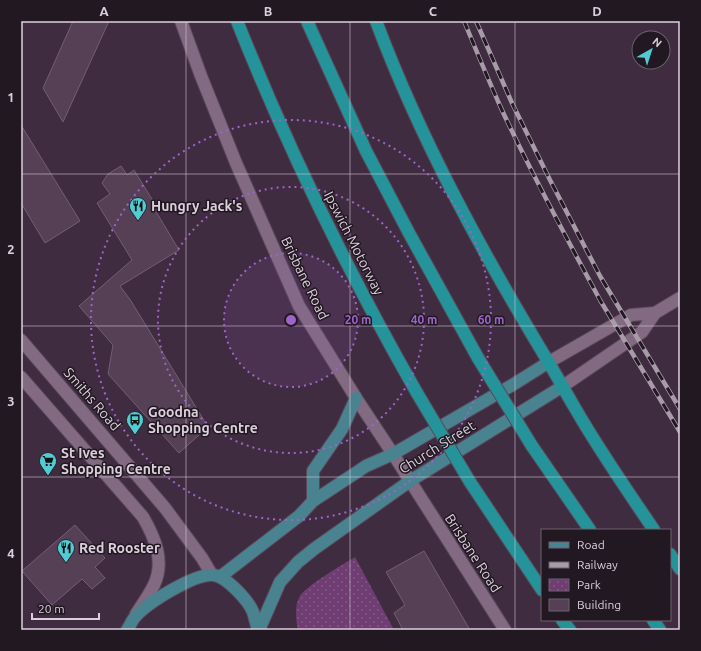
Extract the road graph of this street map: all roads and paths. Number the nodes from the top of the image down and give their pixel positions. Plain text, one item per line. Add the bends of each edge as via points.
1 (181, 21) edge
2 (237, 21) edge
3 (307, 21) edge
4 (376, 21) edge
5 (680, 298) edge
6 (655, 313) junction
7 (21, 340) edge
8 (549, 362) junction
9 (21, 377) edge
10 (563, 386) junction
11 (356, 398) junction
12 (393, 454) junction
13 (410, 481) junction
14 (313, 501) junction
15 (589, 529) edge
16 (653, 529) edge
17 (671, 556) edge
18 (680, 569) edge
19 (216, 576) junction
20 (541, 588) edge
21 (135, 617) junction
22 (563, 621) edge
23 (654, 621) edge
24 (127, 630) edge
25 (258, 630) edge
26 (505, 630) edge
27 (570, 630) edge
28 (660, 630) edge

1 - 11 main road, Brisbane Road via 236,163 299,306
2 - 20 highway, Ipswich Motorway, bridge via 309,186 390,346 470,482
3 - 15 highway, bridge via 366,151 412,240 478,358 532,446
4 - 8 highway via 442,172 524,323
5 - 6 main road, Church Street
6 - 8 main road, Church Street via 631,315
6 - 10 main road, Church Street via 642,332
7 - 19 main road, Smiths Road via 165,508
8 - 10 highway
8 - 12 main road, Church Street
9 - 21 main road via 143,517 151,532 156,545 158,573 154,585
10 - 13 main road, Church Street
10 - 16 highway
11 - 12 main road, Brisbane Road
11 - 14 main road via 342,429 313,471
12 - 13 main road, Brisbane Road
12 - 14 main road, Church Street via 366,466
13 - 25 main road, Church Street via 298,562 280,582
13 - 26 main road, Brisbane Road
14 - 19 main road, Church Street via 299,516
17 - 18 highway
19 - 21 main road via 194,580 173,589
19 - 25 main road via 243,597 252,611
21 - 24 main road
22 - 27 highway
23 - 28 highway

